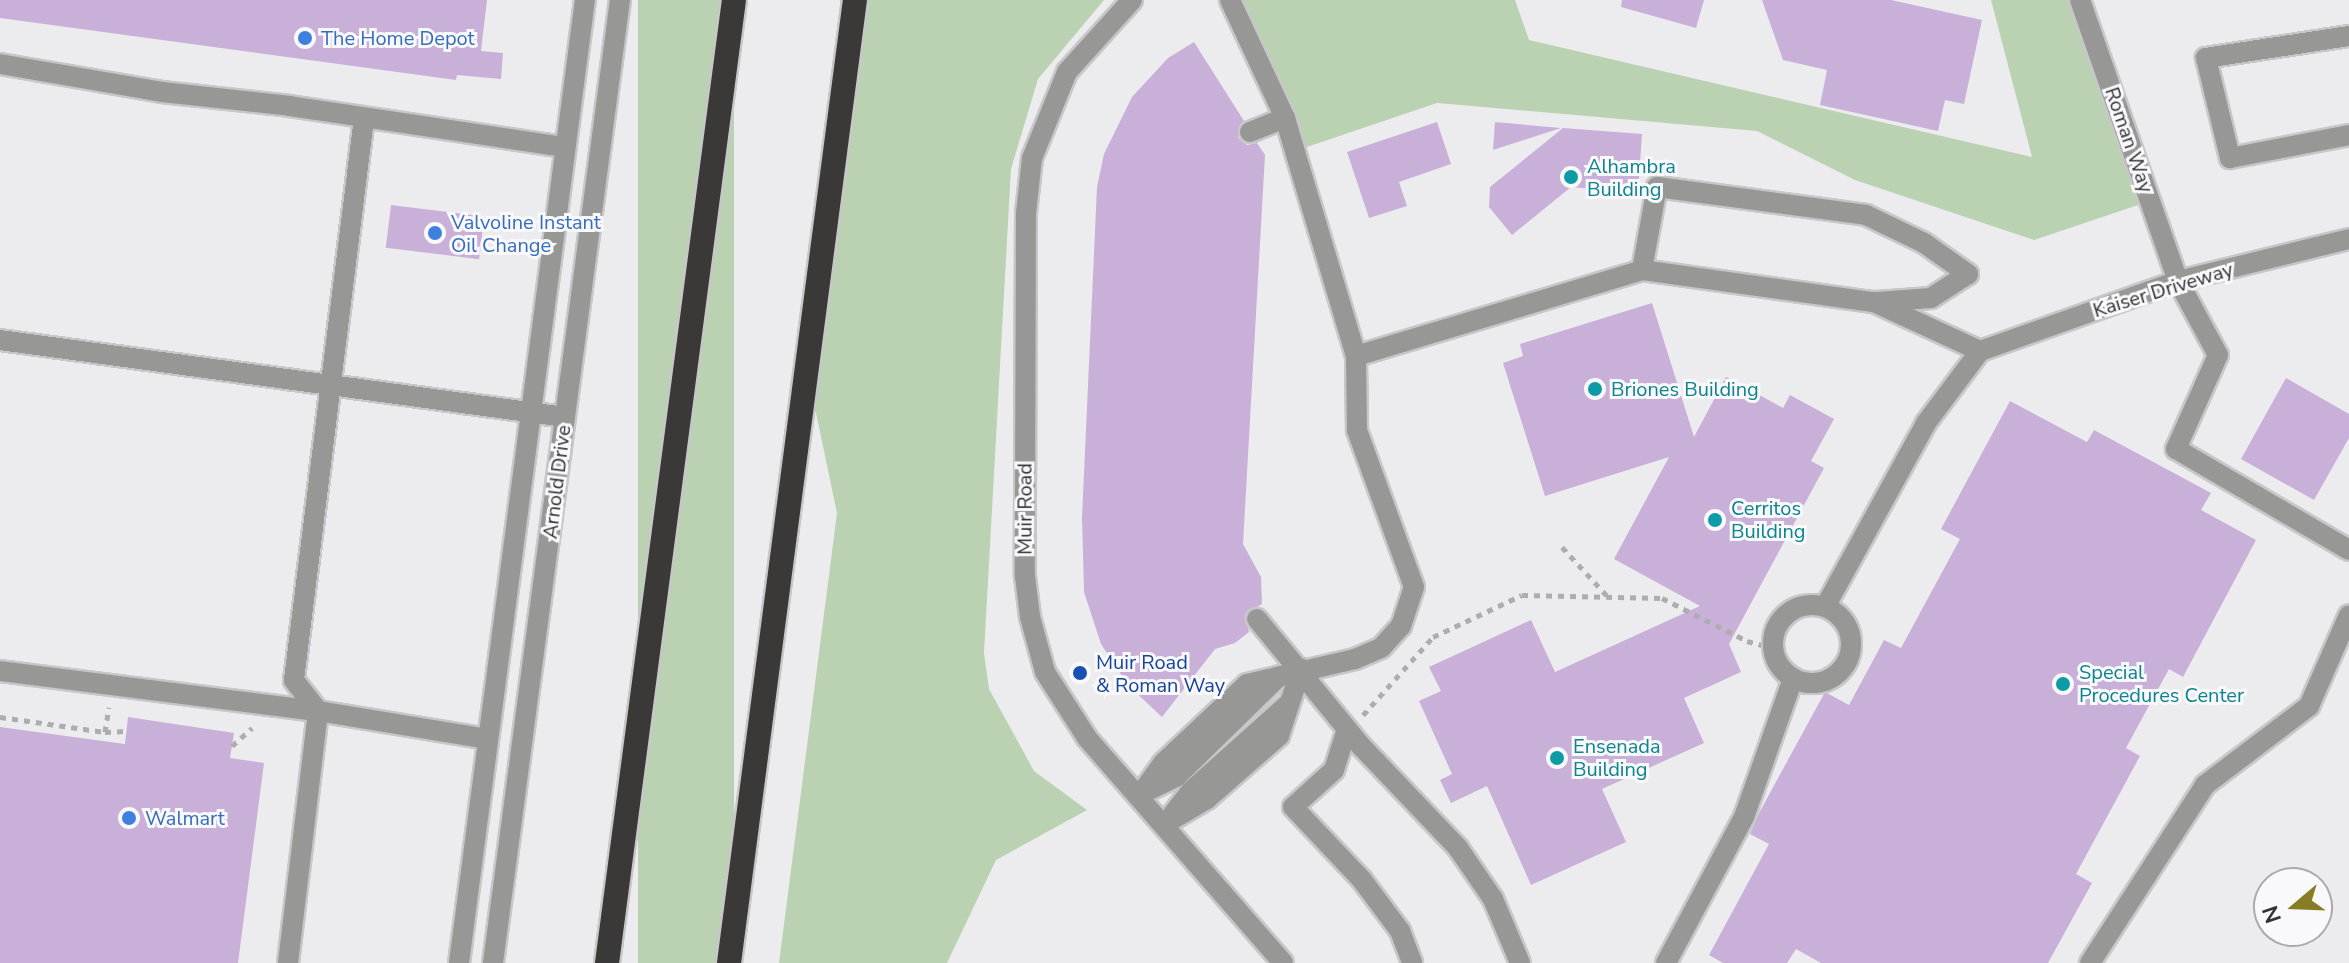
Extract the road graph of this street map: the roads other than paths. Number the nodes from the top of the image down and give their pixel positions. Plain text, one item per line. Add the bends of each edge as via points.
1 (585, 0) edge
2 (620, 0) edge
3 (734, 0) edge
4 (855, 0) edge
5 (1132, 0) edge
6 (1230, 0) edge
7 (2080, 0) edge
8 (2349, 36) edge
9 (0, 64) edge
10 (364, 118) junction
11 (1285, 118) junction
12 (1250, 132) dead end
13 (2349, 135) edge
14 (565, 147) junction
15 (2349, 239) edge
16 (1642, 270) junction
17 (2178, 281) junction
18 (1874, 302) junction
19 (0, 340) edge
20 (1980, 351) junction
21 (1356, 356) junction
22 (331, 386) junction
23 (530, 412) junction
24 (565, 417) junction
25 (2349, 550) edge
26 (1825, 607) junction
27 (2349, 615) edge
28 (1257, 619) dead end
29 (0, 671) edge
30 (1291, 672) junction
31 (1793, 679) junction
32 (318, 711) junction
33 (1347, 729) junction
34 (488, 739) junction
35 (1140, 795) junction
36 (1165, 824) junction
37 (288, 963) edge
38 (459, 963) edge
39 (493, 963) edge
40 (607, 963) edge
41 (729, 963) edge
42 (1283, 963) edge
43 (1412, 963) edge
44 (1520, 963) edge
45 (1666, 963) edge
46 (2090, 963) edge

1 - 14 street, Arnold Drive
2 - 24 street, Arnold Drive
3 - 40 highway
4 - 41 highway
5 - 35 street, Muir Road via 1067,72 1032,158 1026,213 1025,560 1030,617 1051,684 1087,738
6 - 11 street
7 - 17 street, Roman Way
8 - 13 street via 2206,58 2230,158
9 - 10 street
10 - 14 street
10 - 22 street
11 - 12 street
11 - 21 street
14 - 23 street, Arnold Drive
15 - 17 street, Kaiser Driveway
16 - 18 street
16 - 18 street via 1657,187 1866,215 1924,243 1968,274 1931,298
16 - 21 street
17 - 20 street, Kaiser Driveway
17 - 25 street, Roman Way via 2218,355 2176,449
18 - 20 street
19 - 22 street
20 - 26 street via 1926,423
21 - 30 street via 1357,430 1414,587 1401,626 1381,648
22 - 23 street
22 - 32 street via 294,680
23 - 24 street
23 - 34 street, Arnold Drive
24 - 39 street, Arnold Drive
26 - 31 street via 1799,607 1778,623 1776,661
26 - 31 street via 1845,623 1851,648 1847,661 1841,671 1818,683
27 - 46 street via 2309,706 2205,785
28 - 30 street
29 - 32 street
30 - 33 street
30 - 35 street via 1247,684 1163,763
30 - 36 street via 1290,703 1190,792
31 - 45 street via 1744,817
32 - 34 street
32 - 37 street
33 - 43 street via 1334,770 1293,807 1377,900 1400,931
33 - 44 street via 1458,848 1493,899
34 - 38 street, Arnold Drive
35 - 36 street, Muir Road
36 - 42 street, Muir Road

